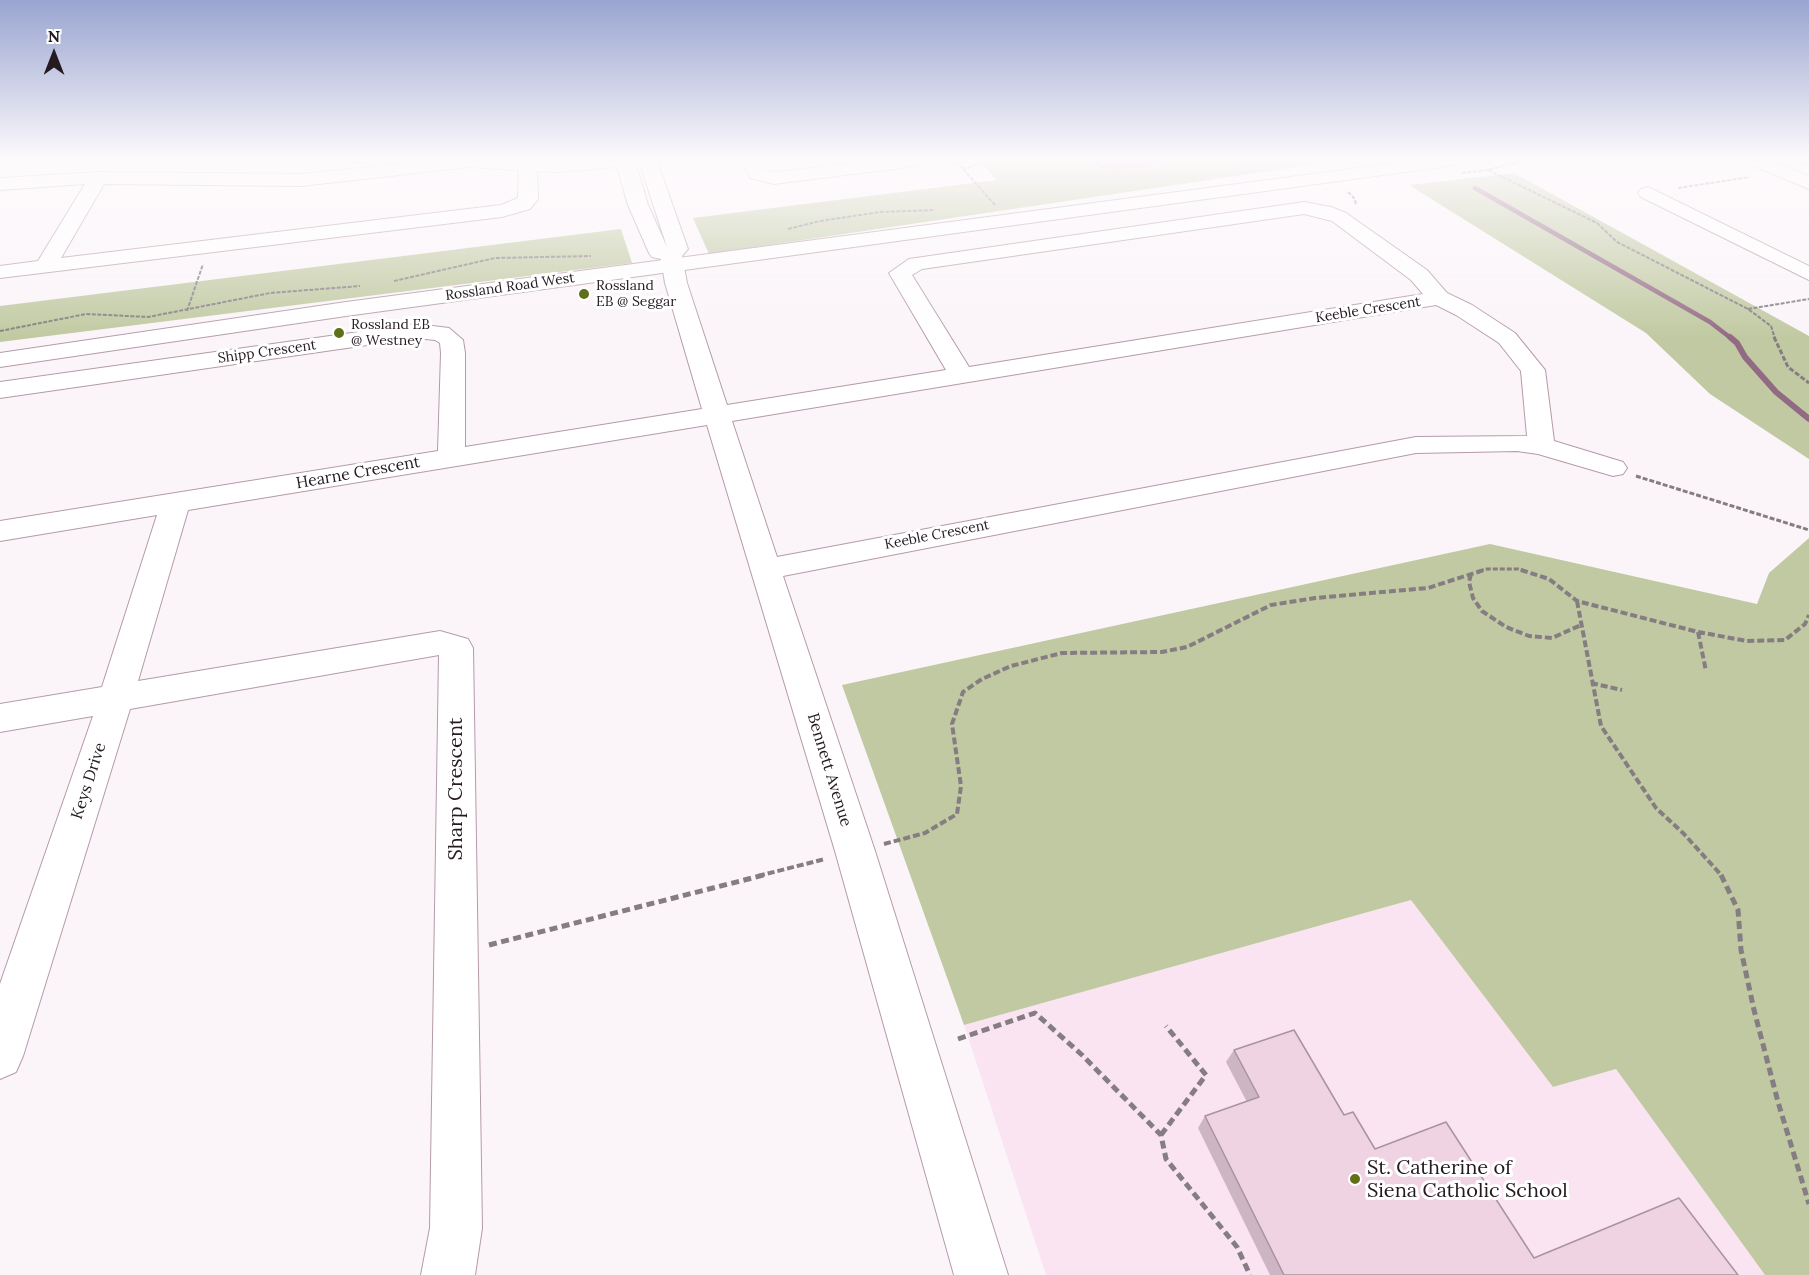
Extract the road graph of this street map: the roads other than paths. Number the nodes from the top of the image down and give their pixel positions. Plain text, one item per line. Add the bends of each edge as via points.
1 (73, 220) edge
2 (424, 220) edge
3 (644, 220) edge
4 (668, 220) edge
5 (1003, 220) edge
6 (1216, 220) edge
7 (1344, 220) edge
8 (1703, 220) edge
9 (672, 260) junction
10 (46, 266) junction
11 (0, 272) edge
12 (1809, 274) edge
13 (1439, 298) junction
14 (0, 360) edge
15 (962, 376) junction
16 (0, 390) edge
17 (717, 415) junction
18 (1541, 446) junction
19 (451, 457) junction
20 (1613, 468) road end
21 (175, 504) junction
22 (0, 531) edge
23 (766, 569) junction
24 (115, 698) junction
25 (0, 718) edge
26 (9, 995) edge
27 (0, 1056) edge
28 (448, 1275) edge
29 (981, 1275) edge

1 - 10 street
2 - 10 street
3 - 9 street via 658,253
4 - 9 street, Bennett Avenue via 678,249
5 - 9 street, Rossland Road West
6 - 15 street via 916,263 900,273
7 - 13 street via 1419,275
8 - 12 street
9 - 14 street, Rossland Road West
9 - 17 street, Bennett Avenue
10 - 11 street
13 - 15 street, Keeble Crescent
13 - 18 street, Keeble Crescent via 1507,338 1533,370
15 - 17 street, Keeble Crescent
16 - 19 street, Shipp Crescent via 417,331 441,333 451,340 453,352
17 - 19 street, Hearne Crescent
17 - 23 street, Bennett Avenue
18 - 20 street
18 - 23 street, Keeble Crescent via 1476,442 1416,445
19 - 21 street, Hearne Crescent
21 - 22 street, Hearne Crescent
21 - 24 street, Keys Drive
23 - 29 street, Bennett Avenue
24 - 25 street
24 - 26 street, Keys Drive via 95,766
24 - 28 street, Sharp Crescent via 440,643 456,648 456,1227
26 - 27 street, Keys Drive

